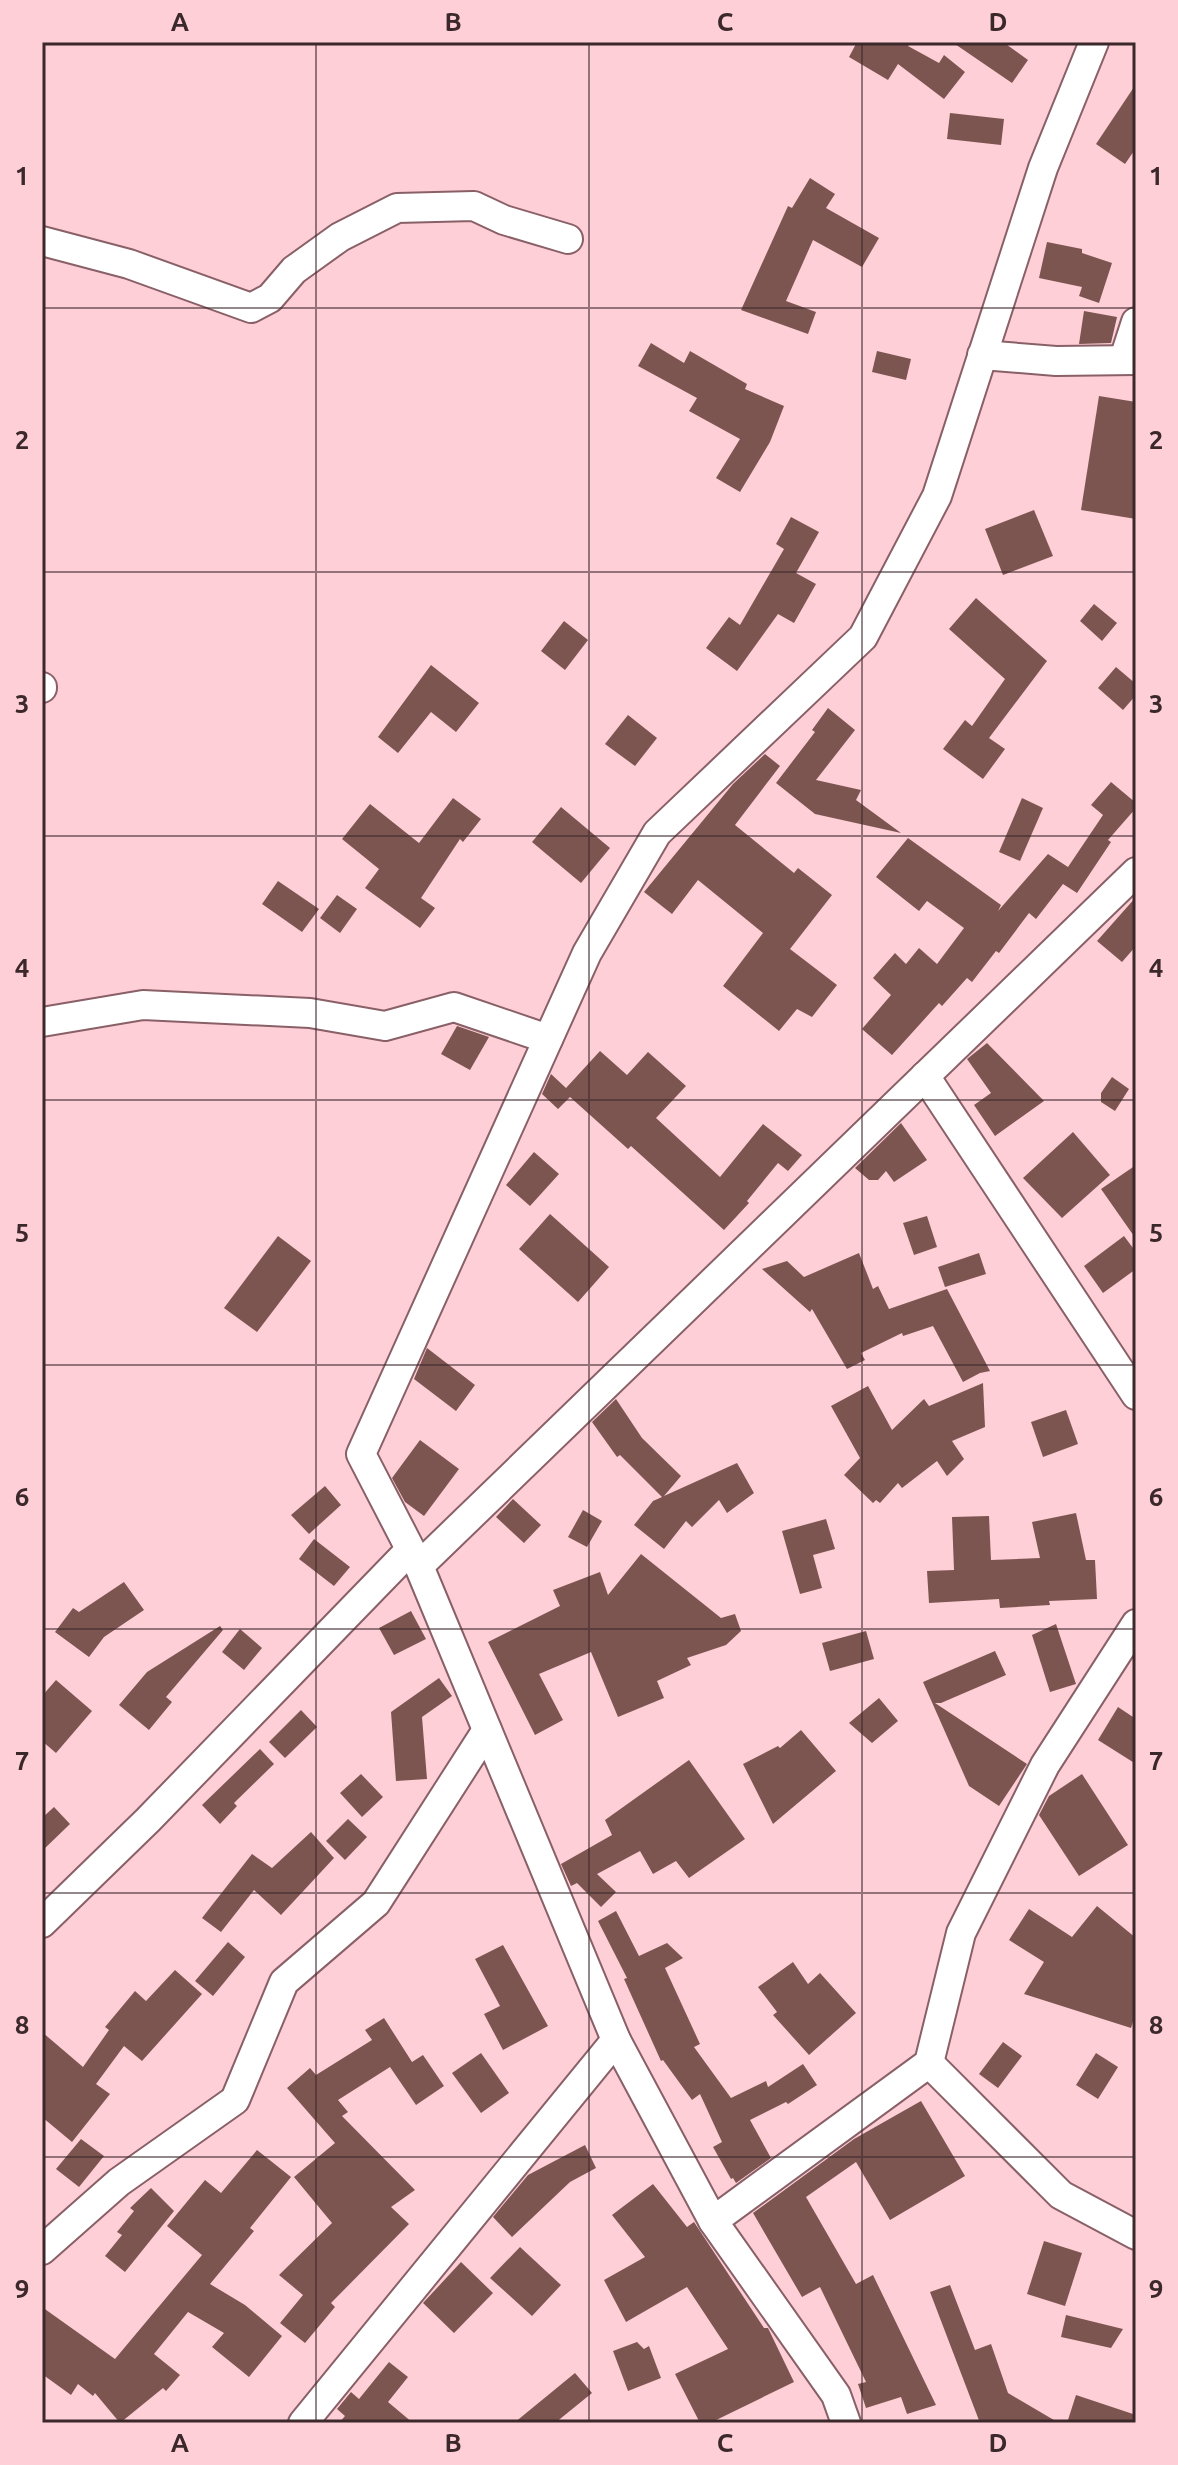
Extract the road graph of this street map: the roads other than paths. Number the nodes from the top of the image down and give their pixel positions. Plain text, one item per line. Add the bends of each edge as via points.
1 (1094, 42) edge
2 (568, 239) dead end
3 (42, 241) edge
4 (1136, 322) edge
5 (982, 355) junction
6 (1130, 360) edge
7 (1136, 872) edge
8 (42, 1022) edge
9 (548, 1039) junction
10 (925, 1076) junction
11 (1136, 1395) edge
12 (414, 1558) junction
13 (1136, 1624) edge
14 (487, 1730) junction
15 (42, 1923) edge
16 (616, 2040) junction
17 (929, 2063) junction
18 (713, 2221) junction
19 (1136, 2235) edge
20 (42, 2250) edge
21 (303, 2423) edge
22 (846, 2423) edge

1 - 5 street via 1043,168
2 - 3 street via 474,206 397,208 340,237 294,270 270,298 251,308 129,264
4 - 6 street
5 - 6 street
5 - 9 street via 937,496 863,637 657,833 587,953
7 - 10 street
8 - 9 street via 143,1005 310,1013 385,1026 454,1007
9 - 12 street via 361,1454
10 - 11 street
10 - 12 street
12 - 14 street
12 - 15 street
13 - 17 street via 1045,1765 961,1933
14 - 16 street
14 - 20 street via 376,1903 284,1982 235,2100 119,2182
16 - 18 street
16 - 21 street
17 - 18 street
17 - 19 street via 1061,2195
18 - 22 street via 836,2395

